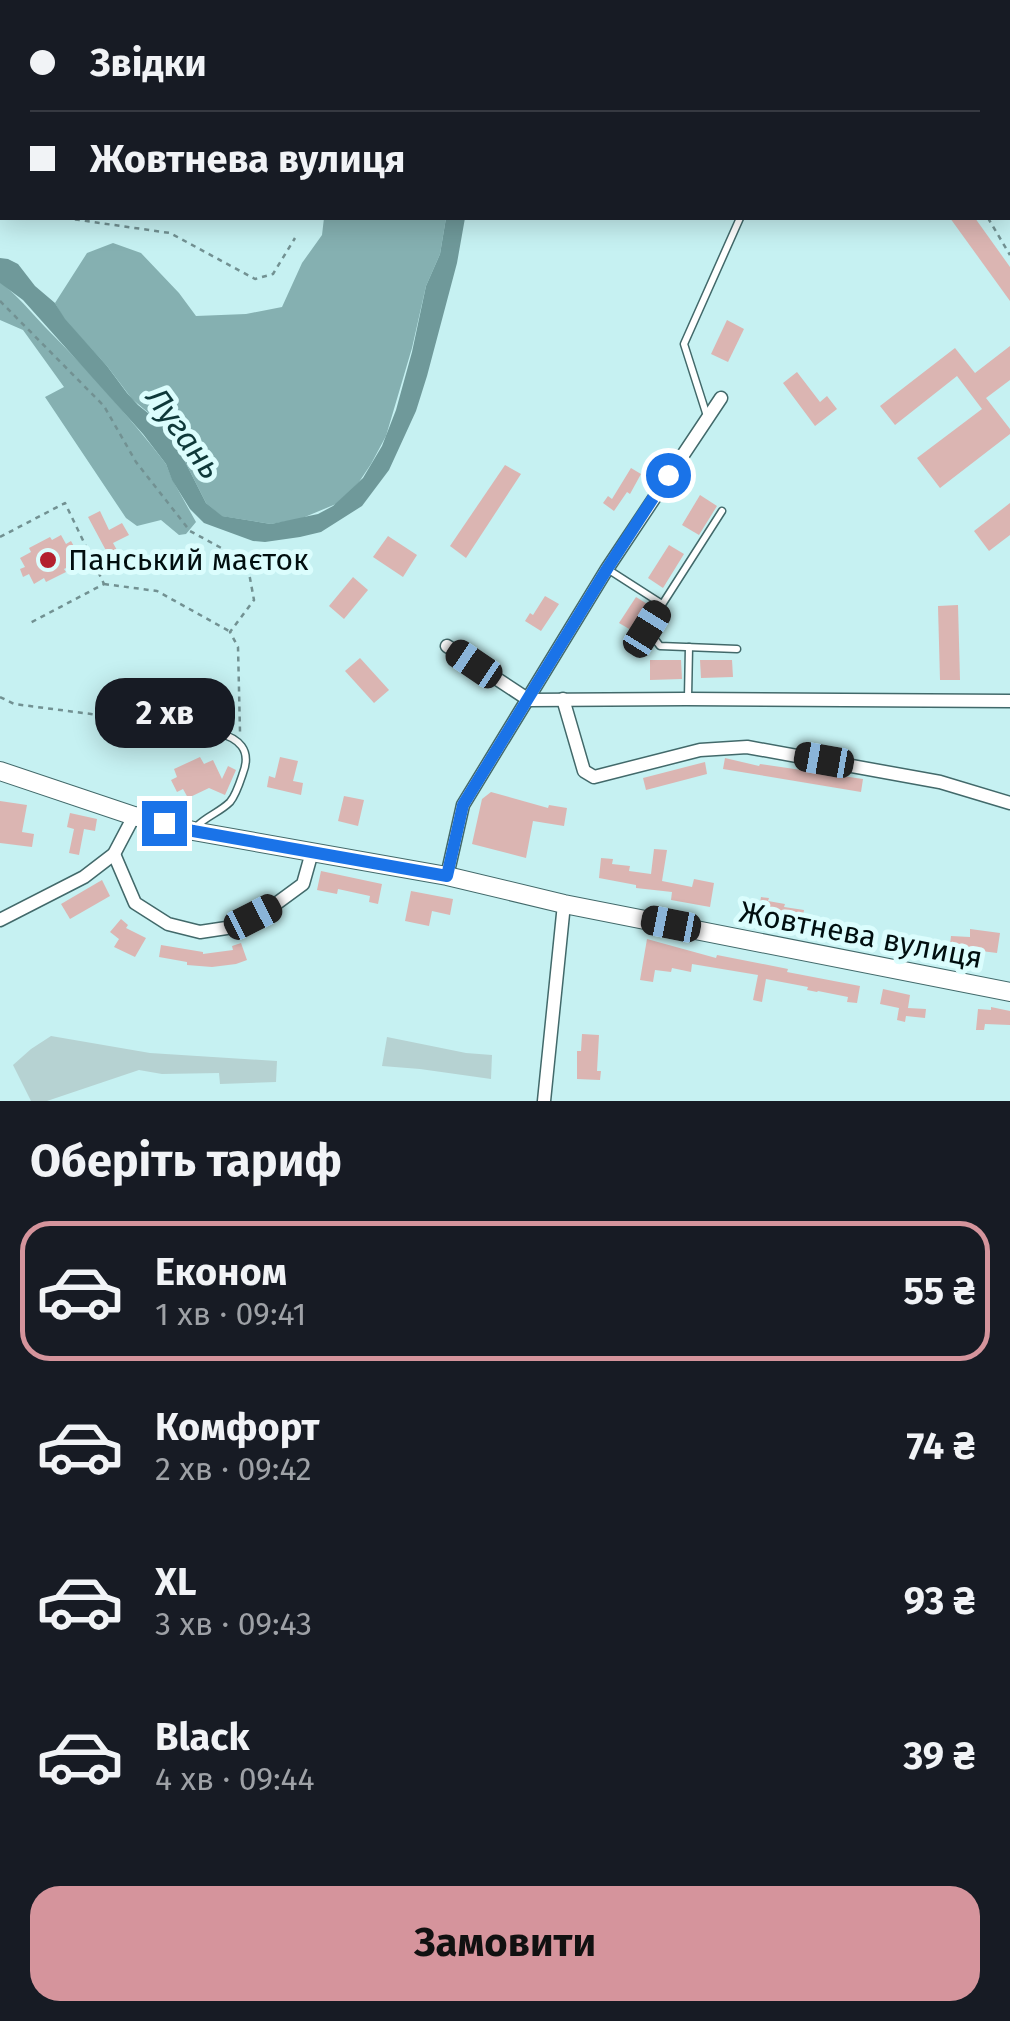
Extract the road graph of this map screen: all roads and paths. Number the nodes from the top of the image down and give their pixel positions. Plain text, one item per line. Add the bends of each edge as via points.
1 (78, 220) edge
2 (739, 220) edge
3 (989, 220) edge
4 (295, 238) dead end
5 (1010, 255) edge
6 (0, 301) edge
7 (720, 398) dead end
8 (708, 416) junction
9 (722, 510) dead end
10 (0, 537) edge
11 (607, 569) junction
12 (104, 584) junction
13 (662, 604) junction
14 (28, 624) dead end
15 (230, 632) junction
16 (447, 646) dead end
17 (689, 648) junction
18 (736, 649) dead end
19 (0, 696) edge
20 (562, 699) junction
21 (688, 699) junction
22 (528, 700) junction
23 (1010, 701) edge
24 (161, 729) joint
25 (240, 744) junction
26 (0, 771) edge
27 (1010, 803) edge
28 (134, 816) junction
29 (193, 831) junction
30 (312, 852) junction
31 (114, 854) junction
32 (447, 876) junction
33 (564, 904) junction
34 (0, 920) edge
35 (1010, 992) edge
36 (544, 1101) edge

1 - 4 path via 170,234 255,279 272,274
2 - 8 lane via 684,344
3 - 5 path
6 - 15 path via 104,406 136,462 190,531 246,562 254,600
7 - 8 street
8 - 11 street
9 - 13 lane
10 - 12 path via 64,503
11 - 13 lane
11 - 22 street
12 - 14 path
12 - 15 path via 157,591
13 - 17 lane via 645,632 660,646
15 - 25 path via 238,647
16 - 22 street
17 - 18 lane
17 - 21 lane
19 - 24 path via 14,704
20 - 21 street
20 - 22 street
20 - 27 street via 584,771 594,777 700,750 747,746 940,782
21 - 23 street
22 - 32 street via 463,805
24 - 25 lane via 194,728
25 - 29 lane via 246,765 232,800
26 - 28 street, Жовтнева вулиця
28 - 29 street, Жовтнева вулиця
28 - 31 street
29 - 30 street, Жовтнева вулиця
30 - 31 street via 304,884 233,927 200,932 168,924 135,903
30 - 32 street, Жовтнева вулиця
31 - 34 street
32 - 33 street, Жовтнева вулиця
33 - 35 street, Жовтнева вулиця
33 - 36 street

